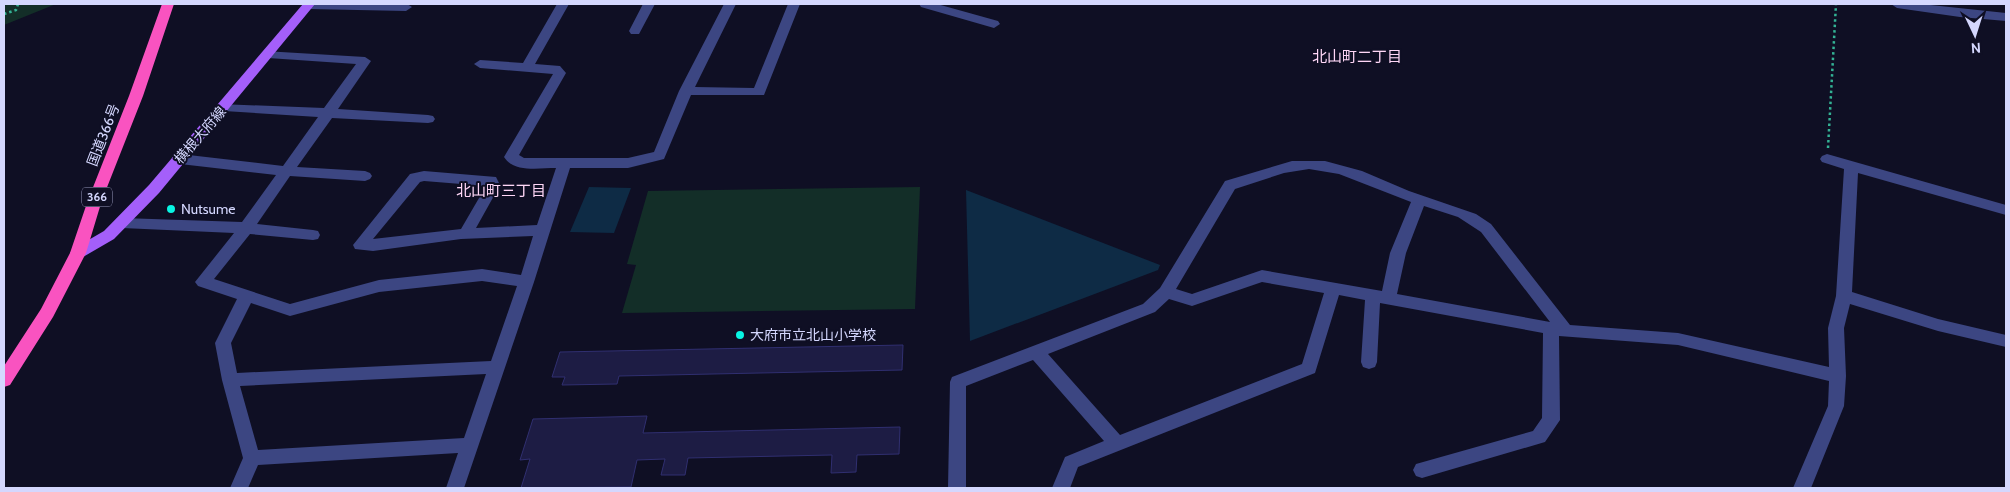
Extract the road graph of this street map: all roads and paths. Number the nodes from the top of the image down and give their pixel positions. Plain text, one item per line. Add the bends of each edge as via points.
1 (18, 4) edge
2 (168, 4) edge
3 (308, 4) edge
4 (563, 4) edge
5 (649, 4) edge
6 (730, 4) edge
7 (794, 4) edge
8 (925, 4) edge
9 (1836, 4) edge
10 (1897, 4) edge
11 (406, 7) dead end
12 (4, 14) edge
13 (2006, 17) edge
14 (994, 24) dead end
15 (635, 31) dead end
16 (268, 54) junction
17 (480, 64) dead end
18 (526, 67) junction
19 (686, 91) junction
20 (224, 107) junction
21 (328, 114) junction
22 (428, 119) dead end
23 (180, 159) junction
24 (1828, 159) joint
25 (564, 164) junction
26 (1851, 165) junction
27 (287, 171) junction
28 (365, 176) dead end
29 (1419, 200) junction
30 (2006, 210) edge
31 (122, 223) junction
32 (246, 228) junction
33 (542, 230) junction
34 (466, 234) junction
35 (314, 235) dead end
36 (78, 253) junction
37 (526, 282) junction
38 (1333, 289) junction
39 (1166, 292) junction
40 (247, 295) junction
41 (1844, 296) junction
42 (1381, 297) junction
43 (1558, 330) junction
44 (2006, 341) edge
45 (1036, 352) junction
46 (1369, 362) dead end
47 (496, 368) junction
48 (1838, 376) junction
49 (4, 380) edge
50 (230, 380) junction
51 (1118, 443) junction
52 (469, 445) junction
53 (252, 458) junction
54 (1422, 470) dead end
55 (239, 488) edge
56 (455, 488) edge
57 (957, 488) edge
58 (1061, 488) edge
59 (1802, 488) edge

1 - 12 path via 16,10
2 - 36 highway, 国道366号 / 366
3 - 11 street
3 - 16 main road, 横根大府線
4 - 18 street
5 - 15 street
6 - 19 street
7 - 19 street via 759,92
8 - 14 street
9 - 24 path
10 - 13 street
16 - 20 main road, 横根大府線
16 - 21 street via 365,61
17 - 18 street
18 - 25 street via 555,69 560,74 511,157 521,163
19 - 25 street via 659,156 628,163
20 - 21 street
20 - 23 main road, 横根大府線
21 - 22 street
21 - 27 street
23 - 27 street
23 - 31 main road, 横根大府線
24 - 26 street
25 - 33 street
26 - 30 street
26 - 41 street
27 - 28 street
27 - 32 street
29 - 39 street via 1345,170 1320,165 1292,166 1262,174 1230,186
29 - 42 street
29 - 43 street via 1475,218 1481,223
31 - 32 street
31 - 36 main road, 横根大府線 via 109,236
32 - 35 street
32 - 40 street via 203,282
33 - 34 street
33 - 37 street
34 - 34 street via 373,245 360,245 415,178 424,176 491,181 493,185
36 - 49 highway, 国道366号 / 366 via 47,312
37 - 40 street via 482,276 379,286 290,310
37 - 47 street
38 - 39 street via 1262,276 1192,300
38 - 42 street
38 - 51 street via 1309,368
39 - 45 street via 1149,308
40 - 50 street via 223,343
41 - 44 street via 1938,325
41 - 48 street via 1836,328
42 - 43 street
42 - 46 street
43 - 48 street via 1678,339
43 - 54 street via 1551,420 1539,437
45 - 51 street
45 - 57 street via 958,382
47 - 50 street
47 - 52 street
48 - 59 street via 1836,406
50 - 53 street
51 - 58 street via 1071,462
52 - 53 street
52 - 56 street
53 - 55 street

